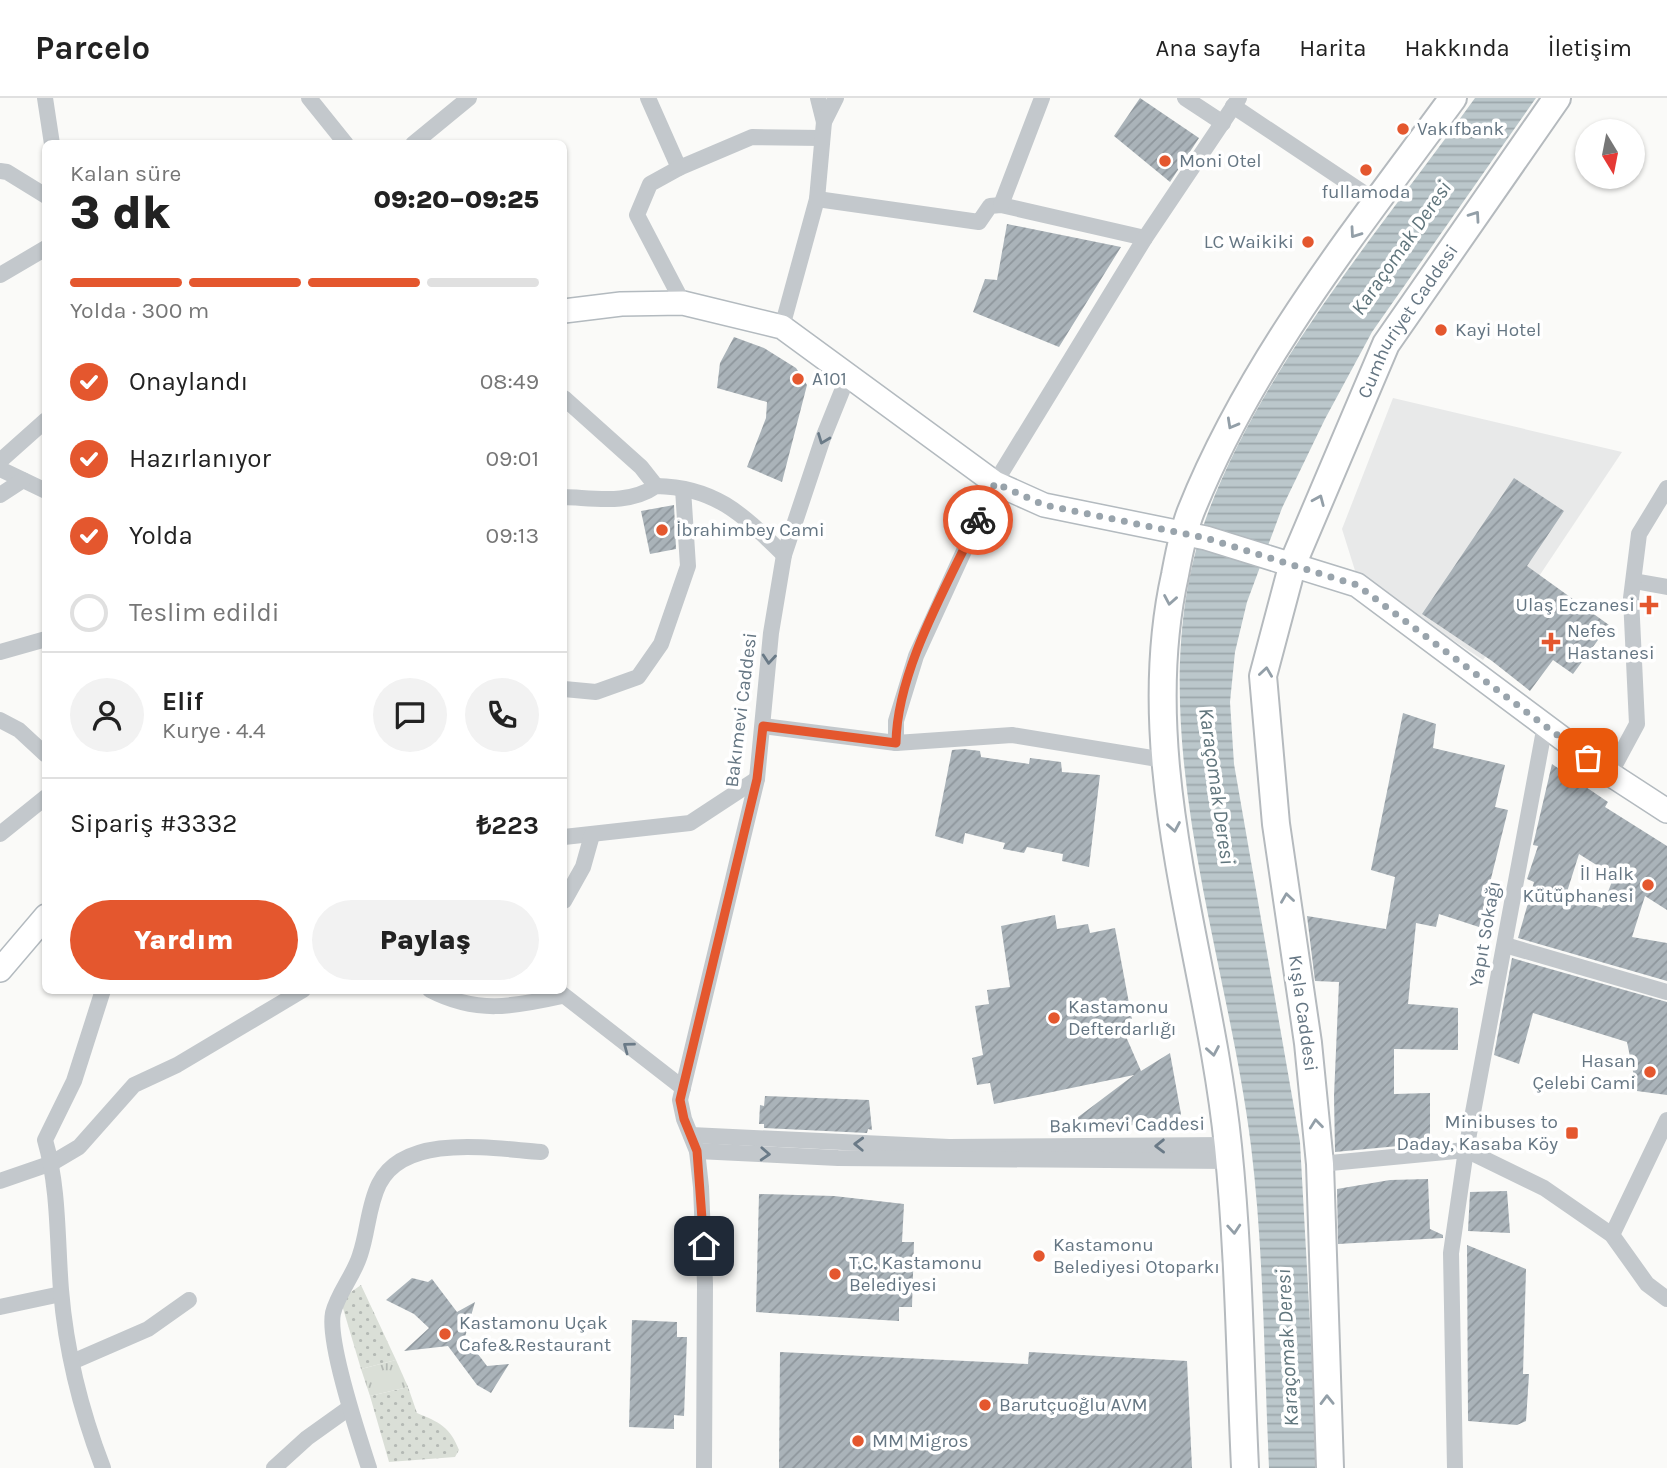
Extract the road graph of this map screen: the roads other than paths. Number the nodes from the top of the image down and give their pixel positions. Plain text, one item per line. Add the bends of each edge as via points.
1 (45, 98) edge
2 (309, 98) edge
3 (469, 98) edge
4 (648, 98) edge
5 (818, 98) edge
6 (836, 98) edge
7 (1042, 98) edge
8 (1185, 98) edge
9 (1452, 98) edge
10 (1556, 98) edge
11 (1236, 102) edge
12 (1223, 123) junction
13 (823, 130) junction
14 (51, 140) edge
15 (343, 140) edge
16 (418, 140) edge
17 (679, 168) junction
18 (2, 172) edge
19 (42, 194) edge
20 (817, 199) junction
21 (1377, 202) junction
22 (1001, 205) junction
23 (1145, 238) junction
24 (42, 250) edge
25 (0, 275) edge
26 (683, 303) junction
27 (567, 311) edge
28 (782, 327) junction
29 (848, 376) junction
30 (567, 401) edge
31 (42, 424) edge
32 (0, 461) edge
33 (0, 469) edge
34 (23, 480) junction
35 (995, 483) junction
36 (656, 486) junction
37 (1667, 488) edge
38 (42, 489) edge
39 (683, 489) junction
40 (0, 495) edge
41 (567, 497) edge
42 (1184, 534) junction
43 (784, 555) junction
44 (1293, 563) junction
45 (1634, 581) junction
46 (1667, 587) edge
47 (42, 640) edge
48 (0, 652) edge
49 (567, 689) edge
50 (0, 720) edge
51 (1545, 725) junction
52 (763, 726) junction
53 (896, 743) junction
54 (42, 751) edge
55 (1164, 760) junction
56 (1610, 774) junction
57 (757, 779) junction
58 (42, 800) edge
59 (1667, 810) edge
60 (0, 834) edge
61 (592, 835) junction
62 (567, 838) edge
63 (567, 896) edge
64 (42, 921) edge
65 (1505, 945) junction
66 (0, 970) edge
67 (1667, 992) edge
68 (102, 994) edge
69 (296, 994) edge
70 (437, 994) edge
71 (555, 994) edge
72 (560, 994) edge
73 (683, 1088) junction
74 (1667, 1120) edge
75 (691, 1135) junction
76 (1466, 1150) junction
77 (697, 1151) junction
78 (541, 1152) dead end
79 (1229, 1153) junction
80 (52, 1163) junction
81 (1320, 1164) junction
82 (0, 1181) edge
83 (1612, 1235) junction
84 (61, 1294) junction
85 (1667, 1299) edge
86 (189, 1300) dead end
87 (0, 1307) edge
88 (72, 1362) junction
89 (349, 1408) junction
90 (103, 1468) edge
91 (274, 1468) edge
92 (369, 1468) edge
93 (705, 1468) edge
94 (1245, 1468) edge
95 (1330, 1468) edge
96 (1455, 1468) edge

1 - 14 street
2 - 15 street
3 - 16 street
4 - 17 street
5 - 13 street
6 - 13 street
7 - 22 street
8 - 12 street
9 - 21 main road
44 -> 10 main road, Cumhuriyet Caddesi via 1386,344
11 - 12 street
11 - 21 street
12 - 23 street
13 - 17 street via 752,137
13 - 20 street
17 - 26 street via 650,184 637,215
18 - 19 street
20 - 22 street via 979,222 990,205
20 - 28 street
21 -> 42 main road via 1269,357 1226,434
22 - 23 street
23 - 35 street
24 - 25 street
26 - 27 main road
26 - 28 main road
28 - 29 main road
29 - 35 main road
29 -> 43 street, Bakımevi Caddesi
30 - 36 street via 642,467
31 - 32 street
33 - 34 street
34 - 38 street
34 - 40 street
35 - 42 main road via 1044,505
35 - 53 street via 916,656 896,721
36 - 39 street
36 - 41 street via 642,496 623,499
37 - 45 street via 1639,534
39 - 43 street via 730,505
39 - 49 street via 688,566 661,644 638,677 596,692
42 - 44 main road
42 -> 55 main road via 1164,638
43 -> 52 street, Bakımevi Caddesi
44 - 51 main road via 1357,585
81 -> 44 main road, Kışla Caddesi via 1308,1043 1276,824 1263,676
45 - 46 street
45 - 56 street via 1637,724
47 - 48 street
50 - 54 street
51 - 56 main road
51 - 65 street, Yapıt Sokağı
52 - 53 street
52 - 57 street, Bakımevi Caddesi
53 - 55 street via 1012,735
55 -> 79 main road
56 - 59 main road
57 - 61 street via 690,823
57 - 73 street, Bakımevi Caddesi
58 - 60 street
61 - 62 street
61 - 63 street via 583,867
64 - 66 main road
65 - 67 street
65 - 76 street, Yapıt Sokağı
68 - 80 street via 74,1081 45,1140
69 - 80 street via 177,1065 134,1085 79,1147
70 - 71 street via 455,1004 484,1006 512,1006
73 -> 72 street
73 - 75 street, Bakımevi Caddesi via 680,1100
74 - 83 street
75 - 77 street, Bakımevi Caddesi
79 -> 75 street, Bakımevi Caddesi
76 - 81 street
76 - 83 street via 1544,1188
76 - 96 street, Yapıt Sokağı via 1451,1253
77 -> 79 street via 838,1158
77 - 93 street, Bakımevi Caddesi via 705,1284
78 - 89 street via 462,1146 433,1149 393,1165 380,1182 360,1255 333,1314
79 -> 94 main road
80 - 82 street
80 - 84 street
95 -> 81 main road, Kışla Caddesi
83 - 85 street via 1647,1284
84 - 87 street
84 - 88 street
86 - 88 street via 148,1329
88 - 90 street
89 - 91 street
89 - 92 street

